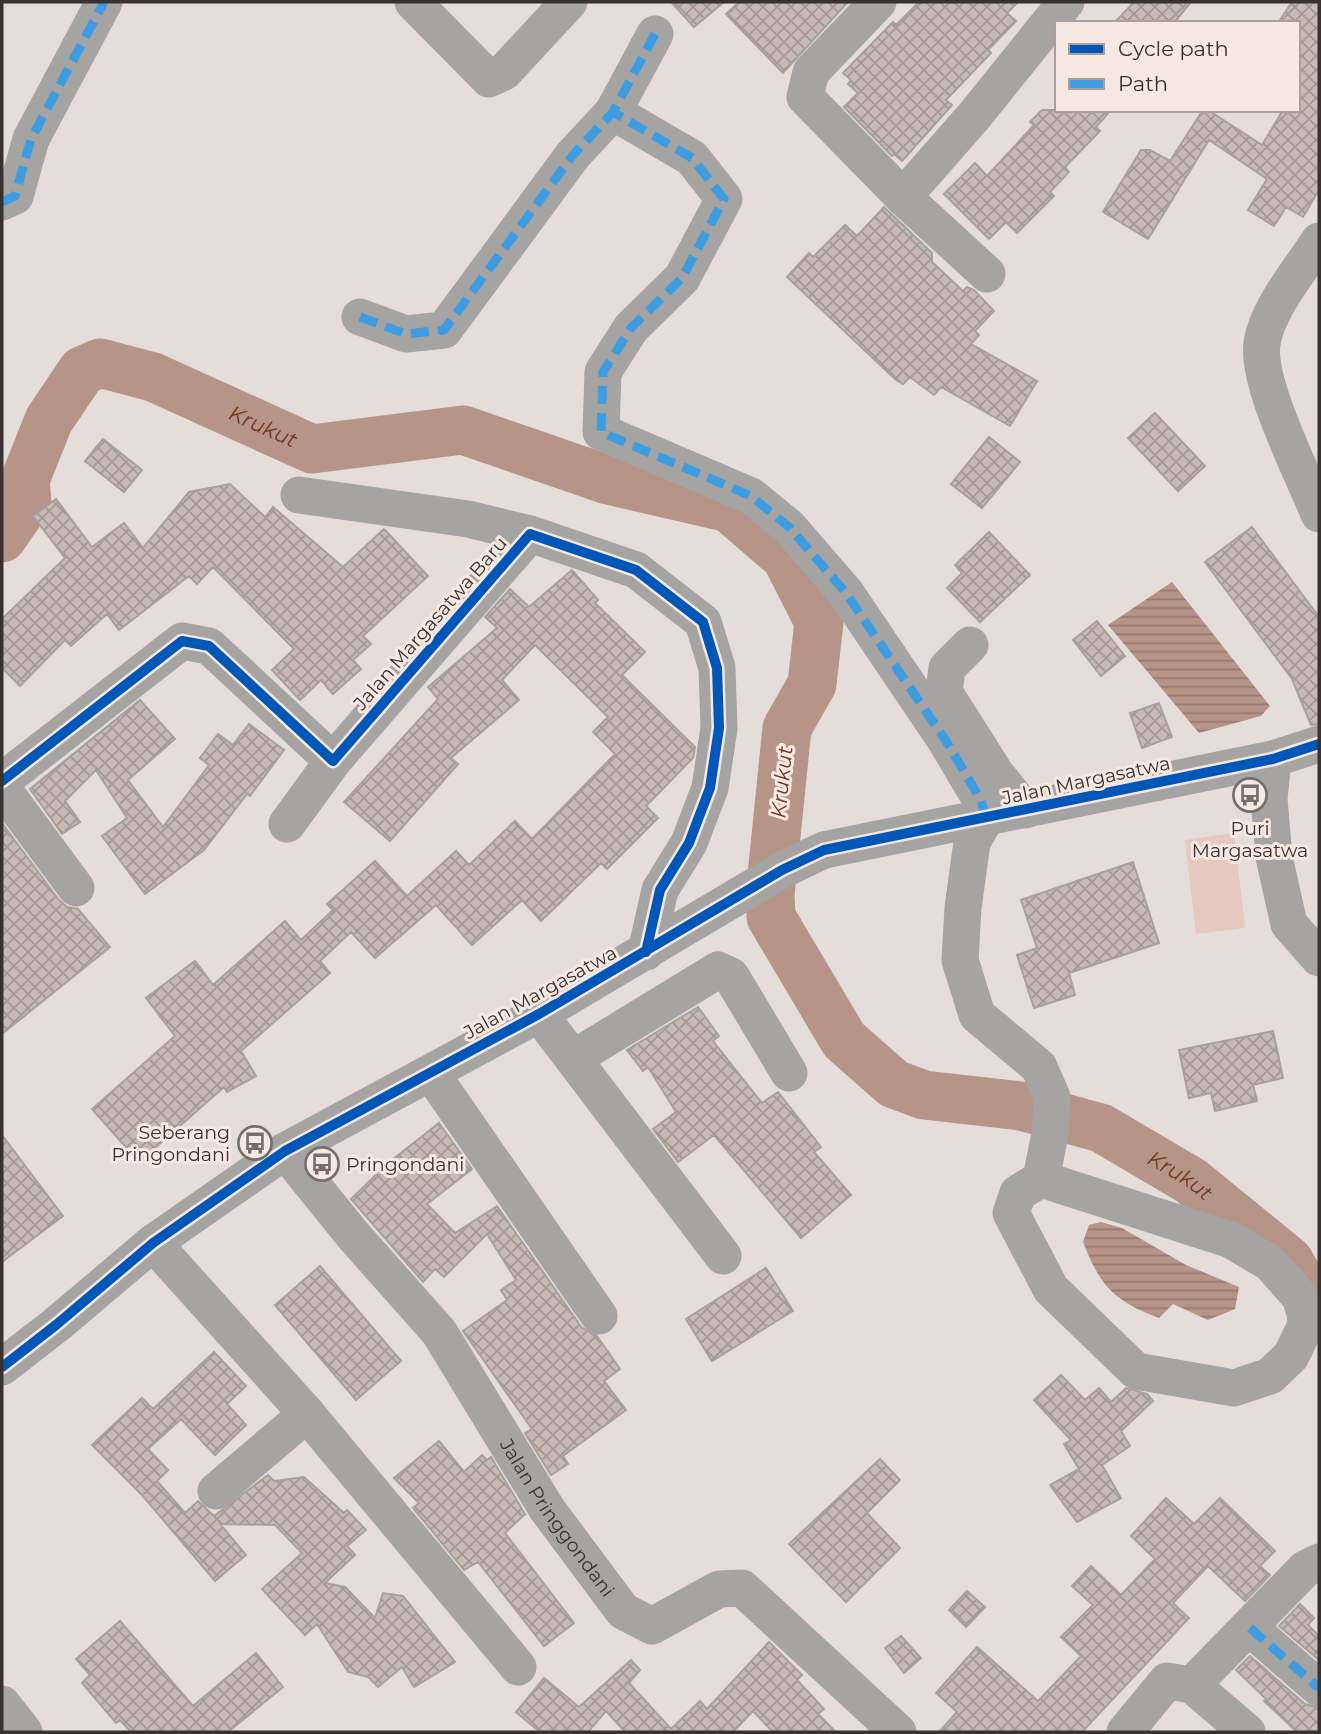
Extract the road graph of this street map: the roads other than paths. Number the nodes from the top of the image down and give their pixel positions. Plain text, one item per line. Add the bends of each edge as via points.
1 (104, 2) edge
2 (414, 2) edge
3 (569, 2) edge
4 (878, 2) edge
5 (1066, 2) edge
6 (655, 34) dead end
7 (613, 112) junction
8 (903, 197) junction
9 (2, 202) edge
10 (1319, 240) edge
11 (987, 274) dead end
12 (360, 317) dead end
13 (299, 495) dead end
14 (1319, 514) edge
15 (530, 534) junction
16 (970, 645) dead end
17 (1319, 744) edge
18 (1273, 759) junction
19 (333, 761) junction
20 (2, 781) edge
21 (2, 788) edge
22 (1025, 810) junction
23 (986, 818) junction
24 (287, 824) dead end
25 (76, 888) dead end
26 (646, 952) junction
27 (1319, 958) edge
28 (539, 1014) junction
29 (573, 1058) junction
30 (431, 1073) junction
31 (789, 1073) dead end
32 (285, 1151) junction
33 (1041, 1179) junction
34 (153, 1244) junction
35 (723, 1255) dead end
36 (599, 1316) dead end
37 (2, 1367) edge
38 (307, 1414) junction
39 (216, 1491) dead end
40 (1319, 1562) edge
41 (1250, 1628) junction
42 (518, 1667) dead end
43 (1192, 1685) junction
44 (1319, 1688) edge
45 (2, 1704) edge
46 (892, 1730) edge
47 (24, 1732) edge
48 (1125, 1732) edge
49 (1247, 1732) edge

1 - 9 street via 31,139 15,196
2 - 3 street via 489,79 504,72
4 - 8 street via 811,72 805,97
5 - 8 street
6 - 7 street
7 - 12 street via 573,155 444,330 406,334
7 - 23 street via 692,158 724,199 682,278 631,328 603,372 601,432 751,496 789,527 846,593 939,730 981,800
8 - 11 street
10 - 14 street via 1278,303 1262,342 1264,376
13 - 15 street, Jalan Margasatwa Baru via 468,519
15 - 19 street, Jalan Margasatwa Baru
15 - 26 street, Jalan Margasatwa Baru via 636,570 703,622 717,668 719,728 710,789 689,844 660,890
16 - 22 street via 947,668 944,692 996,774
17 - 18 street, Jalan Margasatwa
18 - 22 street, Jalan Margasatwa
18 - 27 street via 1269,799 1274,857 1289,924
19 - 20 street via 209,646 182,641
19 - 24 street, Jalan Margasatwa Baru
21 - 25 street
22 - 23 street, Jalan Margasatwa
23 - 26 street, Jalan Margasatwa via 824,850 731,898
23 - 33 street, Jalan Margasatwa via 972,842 960,960 977,1015 1039,1067 1052,1097
26 - 28 street, Jalan Margasatwa
28 - 29 street
28 - 30 street, Jalan Margasatwa
29 - 31 street via 718,970 731,976
29 - 35 street
30 - 32 street, Jalan Margasatwa
30 - 36 street
32 - 34 street, Jalan Margasatwa
32 - 46 street, Jalan Pringgondani via 439,1332 547,1509 623,1611 652,1626 719,1590 742,1588
33 - 33 street via 1231,1240 1270,1263 1300,1297 1305,1312 1306,1325 1291,1356 1270,1376 1234,1388 1136,1370 1051,1289 1011,1213 1018,1193
34 - 37 street, Jalan Margasatwa
34 - 38 street
38 - 39 street
38 - 42 street
40 - 41 street via 1305,1569
41 - 43 street
41 - 44 street
43 - 48 street via 1167,1681
43 - 49 street
45 - 47 street

